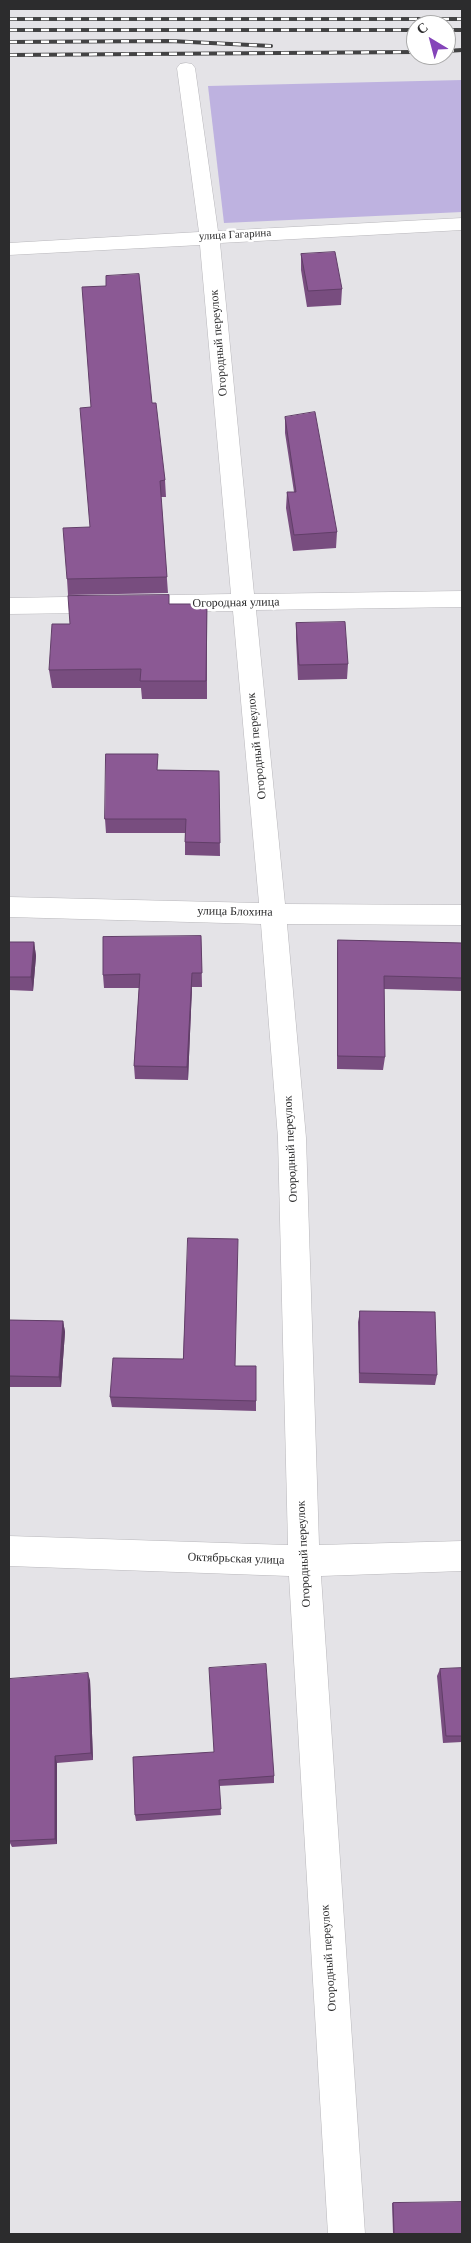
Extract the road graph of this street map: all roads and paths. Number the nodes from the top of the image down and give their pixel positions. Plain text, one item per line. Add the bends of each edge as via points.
1 (186, 68) dead end
2 (462, 224) edge
3 (209, 236) junction
4 (9, 248) edge
5 (462, 599) edge
6 (244, 603) junction
7 (9, 606) edge
8 (9, 906) edge
9 (273, 914) junction
10 (462, 914) edge
11 (9, 1551) edge
12 (462, 1556) edge
13 (304, 1562) junction
14 (347, 2234) edge

1 - 3 street, Огородный переулок
2 - 3 street, улица Гагарина
3 - 4 street, улица Гагарина
3 - 6 street, Огородный переулок
5 - 6 street, Огородная улица
6 - 7 street, Огородная улица
6 - 9 street, Огородный переулок
8 - 9 street, улица Блохина
9 - 10 street, улица Блохина
9 - 13 street, Огородный переулок via 292,1138
11 - 13 street, Октябрьская улица
12 - 13 street, Октябрьская улица
13 - 14 street, Огородный переулок

